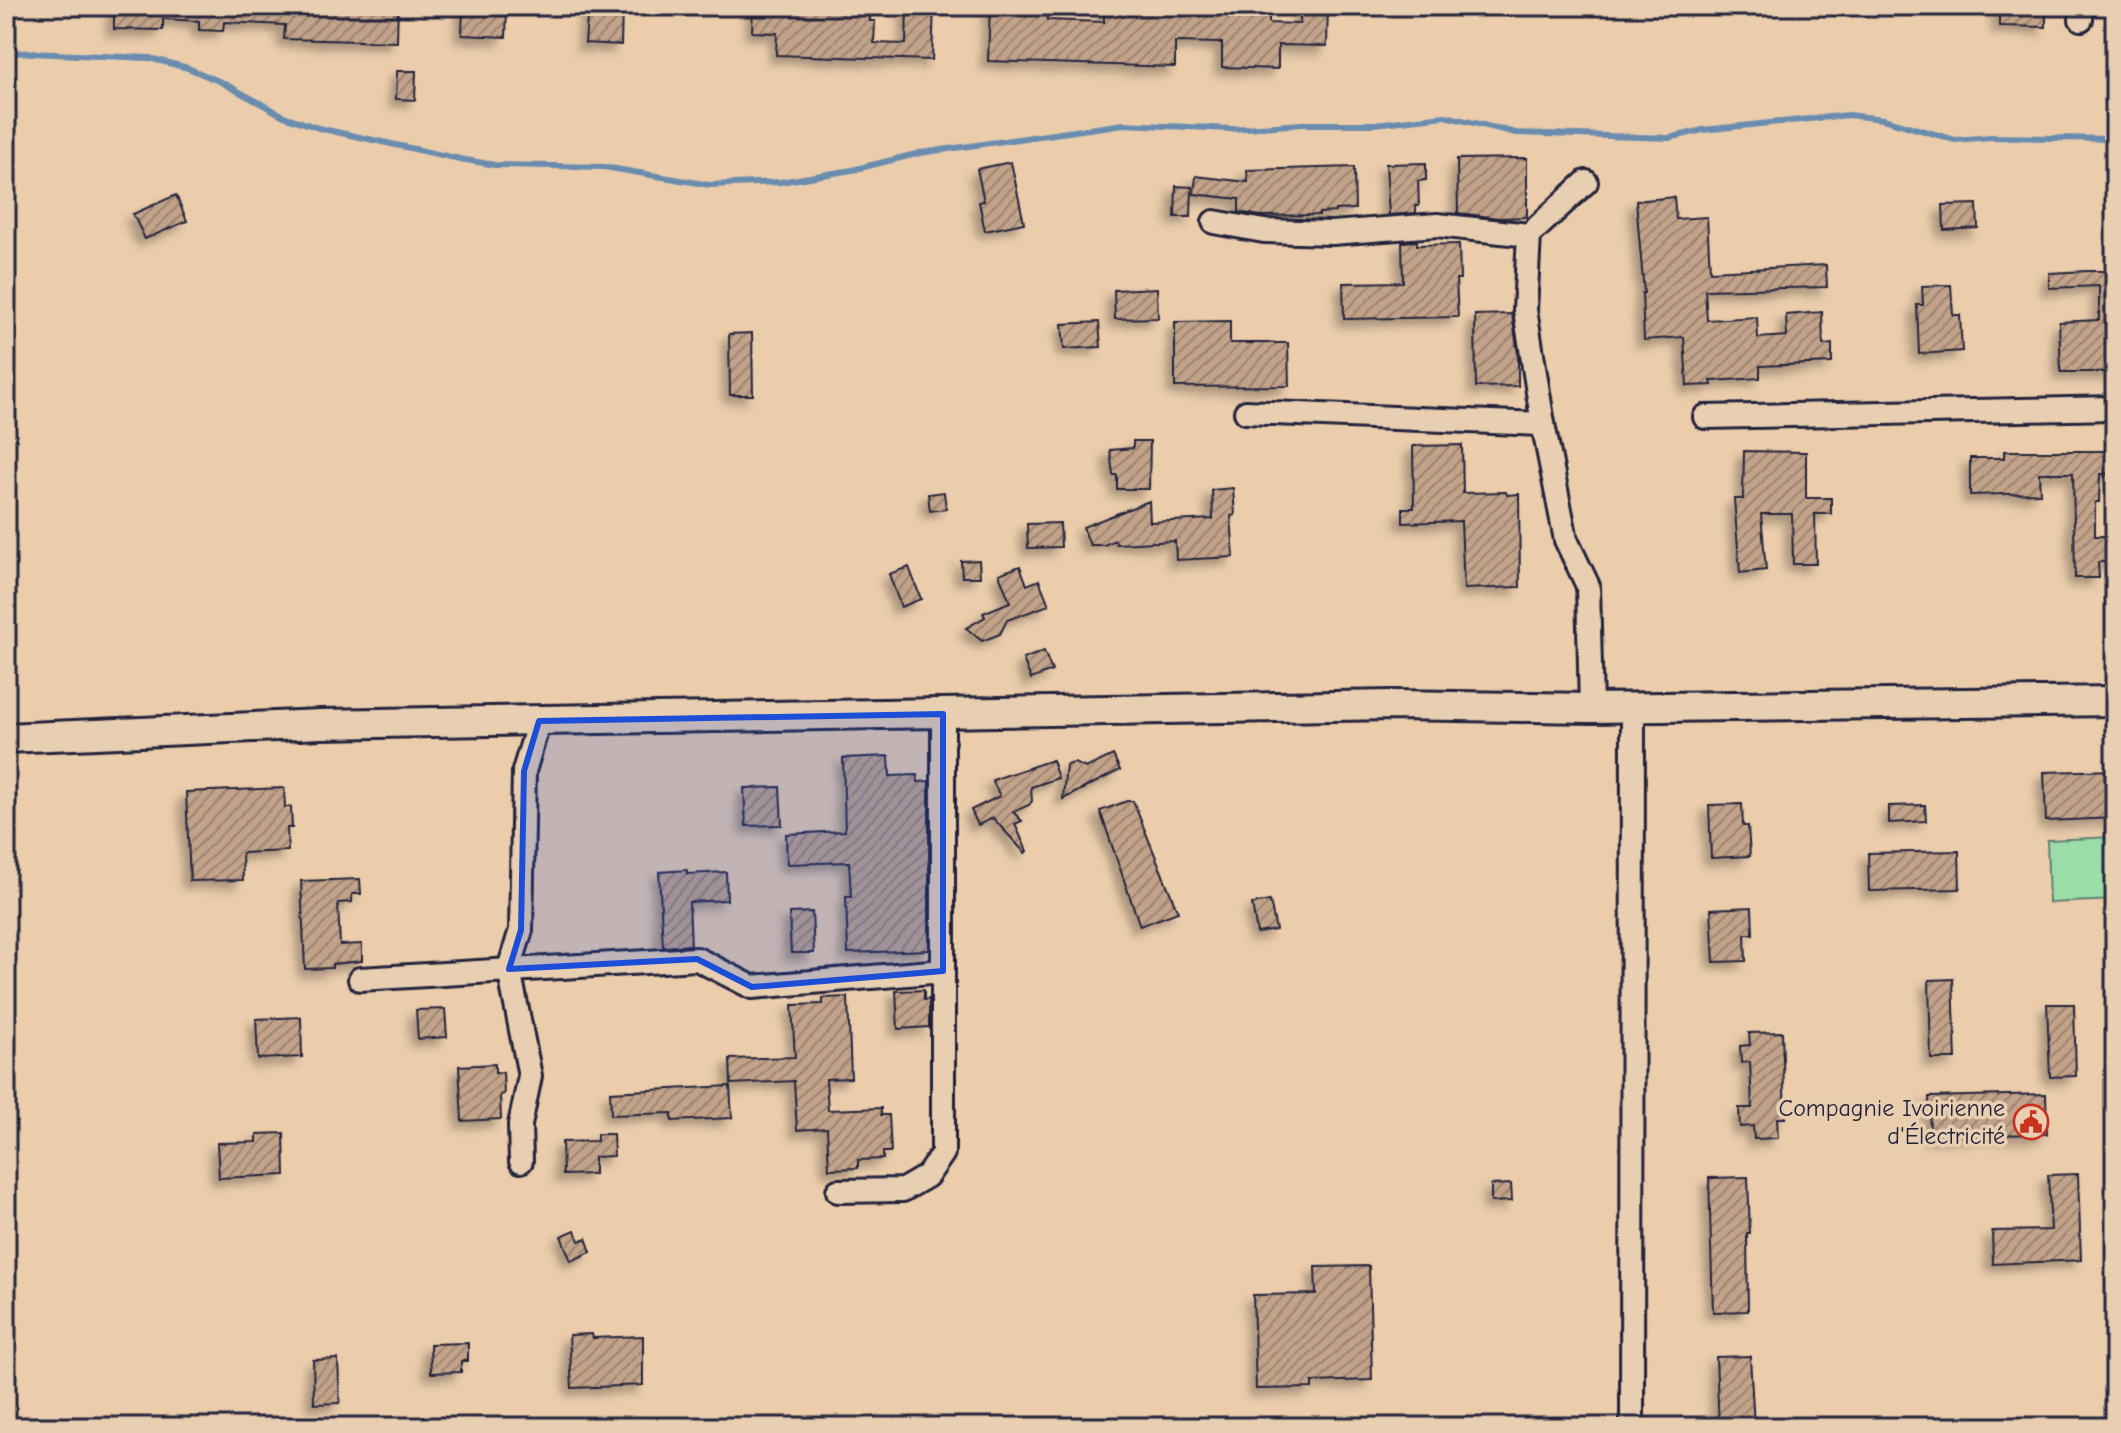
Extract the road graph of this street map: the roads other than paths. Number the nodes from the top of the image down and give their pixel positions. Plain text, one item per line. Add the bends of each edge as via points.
1 (1586, 182) dead end
2 (1214, 222) dead end
3 (1529, 235) junction
4 (2115, 408) edge
5 (1246, 412) dead end
6 (1705, 417) dead end
7 (1543, 424) junction
8 (2115, 701) edge
9 (1633, 707) junction
10 (1591, 708) junction
11 (943, 714) junction
12 (539, 721) junction
13 (6, 738) edge
14 (509, 969) junction
15 (943, 971) junction
16 (360, 979) dead end
17 (521, 1161) dead end
18 (838, 1191) dead end
19 (1632, 1427) edge

1 - 3 street
2 - 3 street via 1264,231 1332,233 1437,225
3 - 7 street via 1525,310
4 - 6 street
5 - 7 street
7 - 10 street via 1566,540 1588,586
8 - 9 street
9 - 10 street
9 - 19 street
10 - 11 street via 1393,705
11 - 12 street
11 - 15 street
12 - 13 street
12 - 14 street via 524,771 521,930
14 - 15 street via 697,959 752,987
14 - 16 street
14 - 17 street via 530,1076 520,1125
15 - 18 street via 943,1153 927,1176 903,1190

